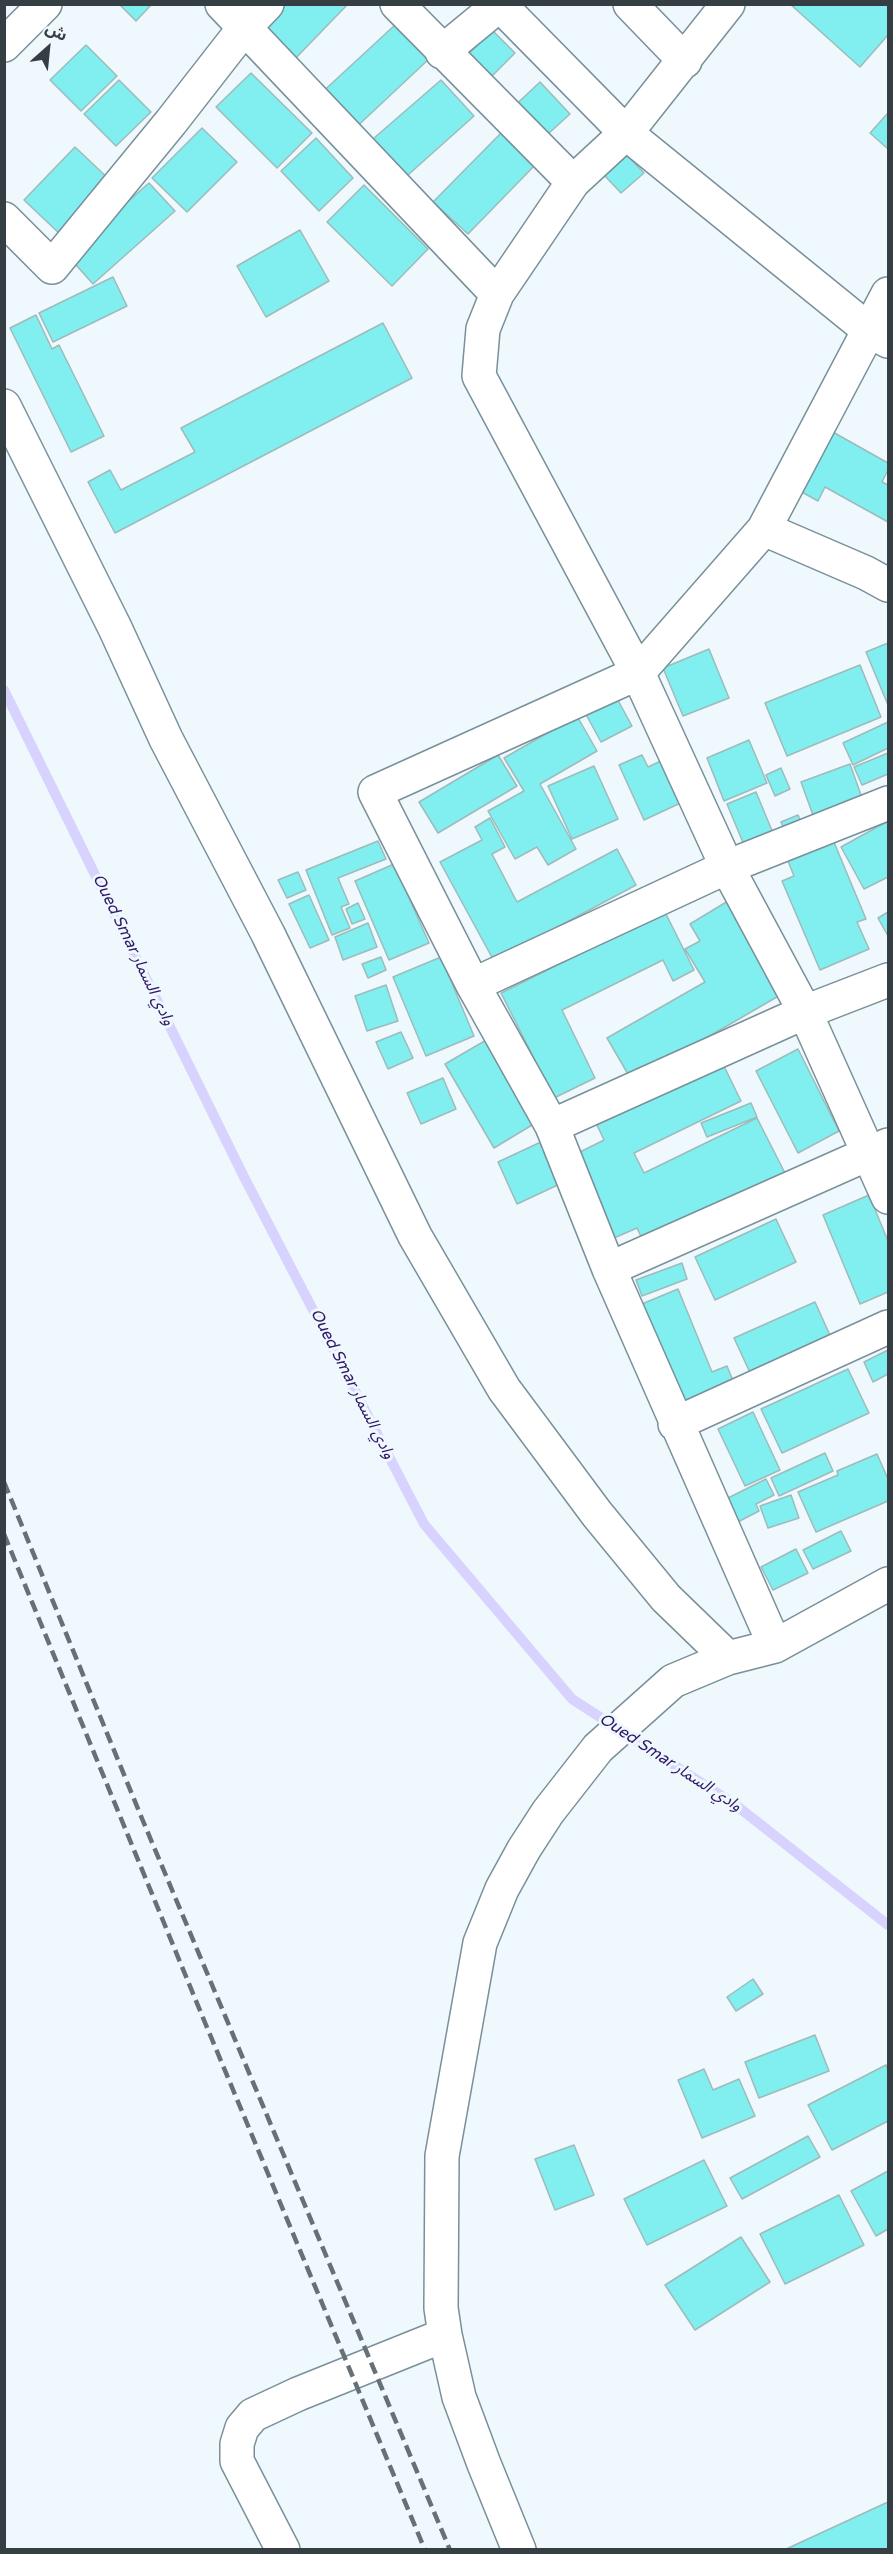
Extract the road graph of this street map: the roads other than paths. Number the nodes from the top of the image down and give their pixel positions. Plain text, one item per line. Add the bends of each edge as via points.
1 (45, 4) edge
2 (222, 4) edge
3 (267, 4) edge
4 (397, 4) edge
5 (499, 4) edge
6 (630, 4) edge
7 (728, 4) edge
8 (245, 27) junction
9 (4, 45) edge
10 (442, 52) junction
11 (685, 61) junction
12 (626, 132) junction
13 (573, 182) junction
14 (4, 219) edge
15 (497, 294) junction
16 (888, 294) edge
17 (879, 336) edge
18 (4, 406) edge
19 (764, 529) junction
20 (888, 585) edge
21 (638, 673) junction
22 (888, 803) edge
23 (727, 867) junction
24 (888, 980) edge
25 (473, 985) junction
26 (805, 1012) junction
27 (552, 1126) junction
28 (879, 1149) edge
29 (888, 1197) edge
30 (609, 1269) junction
31 (888, 1327) edge
32 (675, 1424) junction
33 (888, 1584) edge
34 (775, 1646) junction
35 (728, 1658) junction
36 (445, 2335) junction
37 (283, 2550) edge
38 (519, 2550) edge

1 - 9 street
2 - 8 street
3 - 8 street
4 - 10 street
5 - 10 street
5 - 12 street
6 - 11 street
7 - 11 street
8 - 14 street via 52,267
8 - 15 street
10 - 13 street
11 - 12 street
12 - 13 street
12 - 17 street
13 - 15 street
15 - 21 street via 483,328 478,376
16 - 17 street
17 - 19 street
18 - 35 street via 415,1236 512,1399 597,1514 666,1598
19 - 20 street
19 - 21 street
21 - 23 street
21 - 25 street via 375,792
22 - 23 street
23 - 25 street
23 - 26 street
24 - 26 street
25 - 27 street
26 - 27 street
26 - 28 street
27 - 30 street
28 - 29 street
28 - 30 street
30 - 32 street
31 - 32 street
32 - 34 street
33 - 34 street
34 - 35 street
35 - 36 street via 673,1681 598,1748 548,1812 502,1889 480,1943 442,2156 441,2288
36 - 37 street via 279,2403 254,2415 242,2428 237,2461
36 - 38 street via 459,2397

